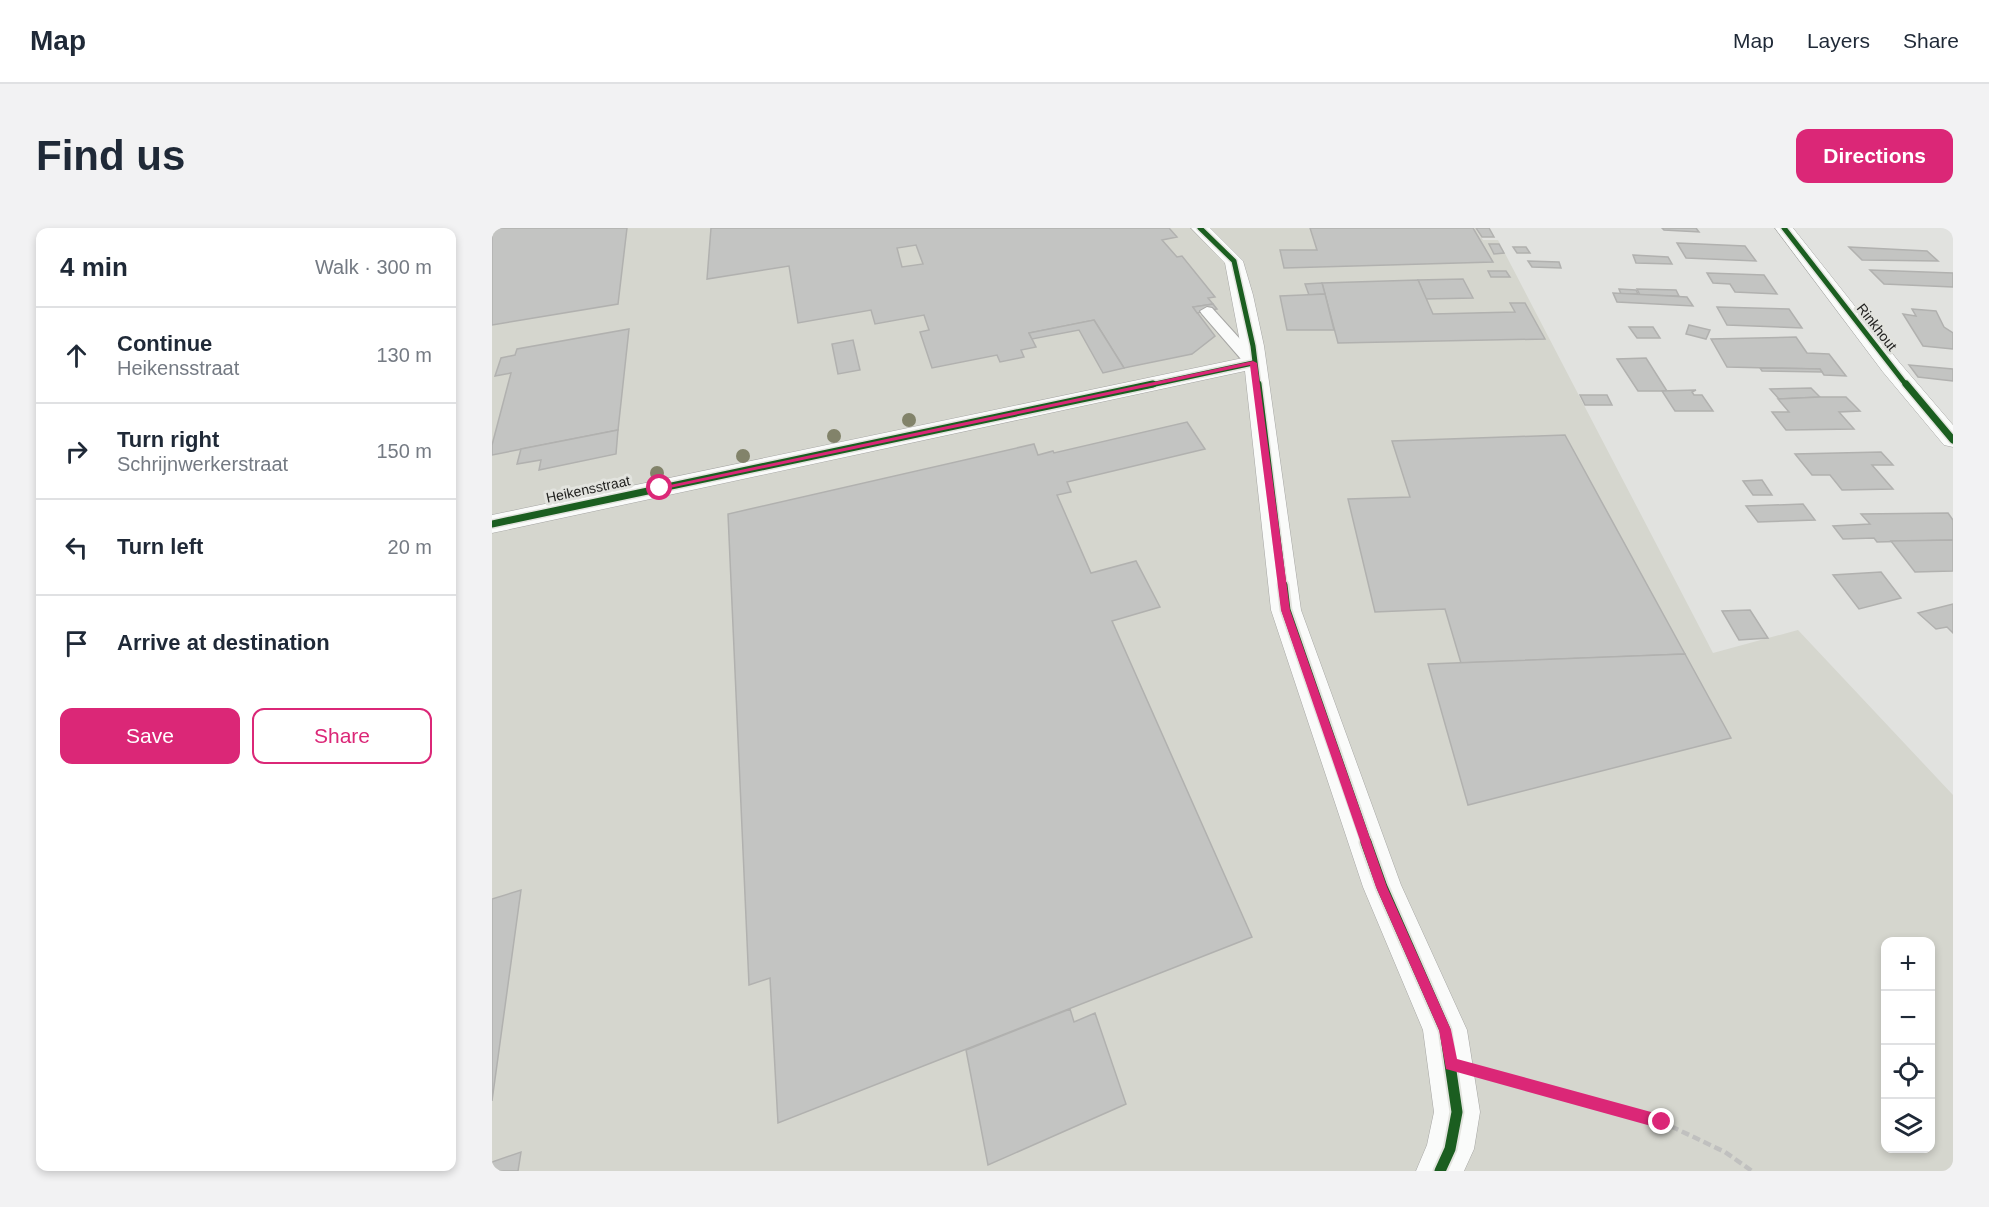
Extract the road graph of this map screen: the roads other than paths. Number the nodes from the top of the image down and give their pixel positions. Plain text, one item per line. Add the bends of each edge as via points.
1 (1200, 228) edge
2 (1784, 228) edge
3 (1207, 311) dead end
4 (1253, 363) junction
5 (1953, 440) edge
6 (492, 524) edge
7 (1440, 1171) edge

1 - 4 street via 1234,261 1253,346
2 - 5 street, Rinkhout
3 - 4 lane
4 - 6 street, Heikensstraat
4 - 7 street via 1286,610 1382,887 1445,1030 1457,1112 1450,1149

